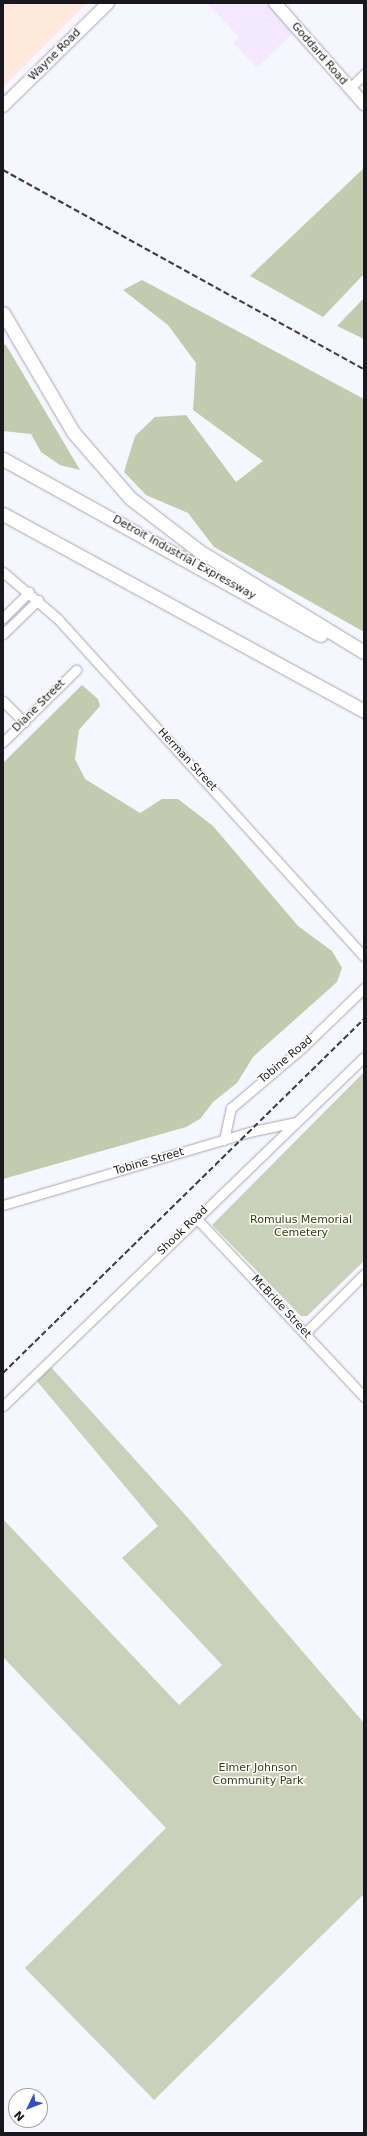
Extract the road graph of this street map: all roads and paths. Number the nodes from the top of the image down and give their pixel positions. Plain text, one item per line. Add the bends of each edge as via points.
1 (108, 3) edge
2 (275, 3) edge
3 (364, 74) edge
4 (350, 88) junction
5 (364, 104) edge
6 (3, 106) edge
7 (3, 313) edge
8 (3, 459) edge
9 (3, 514) edge
10 (3, 523) edge
11 (60, 545) junction
12 (3, 572) edge
13 (29, 592) junction
14 (38, 600) junction
15 (3, 618) edge
16 (3, 634) edge
17 (364, 652) edge
18 (364, 659) edge
19 (76, 670) dead end
20 (3, 701) edge
21 (364, 711) edge
22 (24, 722) junction
23 (3, 742) edge
24 (364, 956) edge
25 (364, 988) edge
26 (364, 1057) edge
27 (296, 1122) junction
28 (224, 1140) junction
29 (3, 1205) edge
30 (197, 1219) junction
31 (364, 1274) edge
32 (305, 1333) junction
33 (364, 1397) edge
34 (3, 1406) edge

1 - 6 main road, Wayne Road
2 - 4 main road, Goddard Road
3 - 4 street
4 - 5 main road, Goddard Road
7 - 17 highway via 72,432 130,498 199,550
8 - 18 highway, Detroit Industrial Expressway
9 - 11 highway
10 - 11 highway
11 - 21 highway
12 - 13 street, Herman Street
13 - 14 street, Herman Street
13 - 15 street
14 - 16 street
14 - 24 street, Herman Street
19 - 22 street, Diane Street
20 - 22 street
22 - 23 street, Diane Street
25 - 28 street, Tobine Road via 304,1047 231,1108
26 - 27 street, Shook Road
27 - 28 street, Tobine Street
27 - 30 street, Shook Road
28 - 29 street, Tobine Street
30 - 32 street, McBride Street
30 - 34 street, Shook Road
31 - 32 street
32 - 33 street, McBride Street

